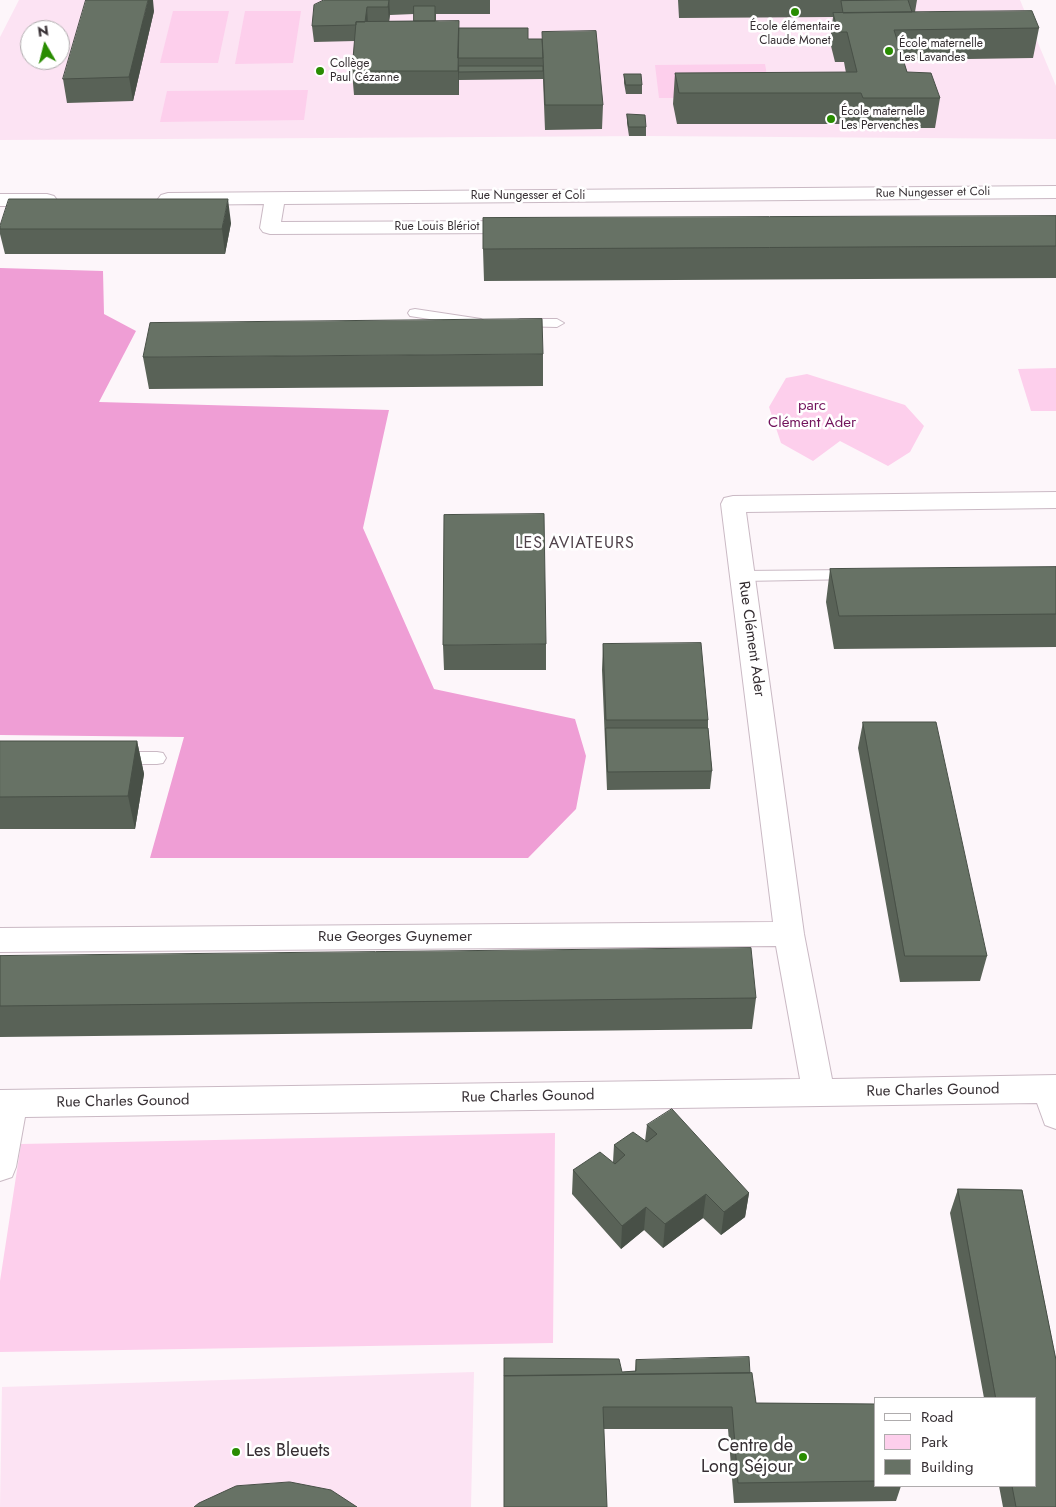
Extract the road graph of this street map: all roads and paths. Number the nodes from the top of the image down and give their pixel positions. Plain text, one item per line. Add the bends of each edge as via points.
1 (1056, 192) edge
2 (276, 198) junction
3 (148, 199) edge
4 (0, 200) edge
5 (69, 200) edge
6 (536, 227) edge
7 (415, 313) dead end
8 (557, 323) dead end
9 (1056, 500) edge
10 (870, 575) edge
11 (742, 576) junction
12 (98, 758) edge
13 (157, 758) dead end
14 (789, 934) junction
15 (0, 940) edge
16 (819, 1093) junction
17 (1054, 1098) edge
18 (6, 1104) edge
19 (0, 1167) edge

1 - 2 street, Rue Nungesser et Coli
2 - 3 street, Rue Nungesser et Coli
2 - 6 street, Rue Louis Blériot via 270,228
4 - 5 street
7 - 8 lane via 476,323
9 - 11 street, Rue Clément Ader via 733,504
10 - 11 lane
11 - 14 street, Rue Clément Ader
12 - 13 lane
14 - 15 street, Rue Georges Guynemer
14 - 16 street, Rue Clément Ader
16 - 17 street, Rue Charles Gounod
16 - 18 street, Rue Charles Gounod
18 - 19 street

